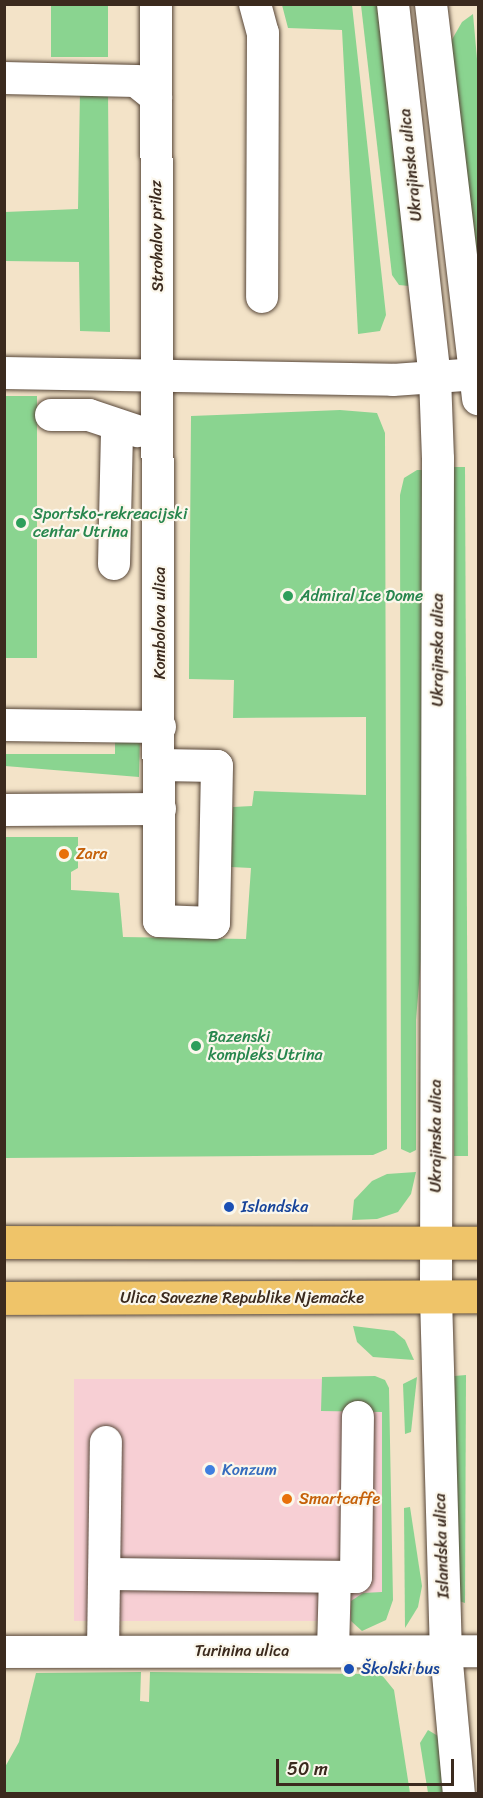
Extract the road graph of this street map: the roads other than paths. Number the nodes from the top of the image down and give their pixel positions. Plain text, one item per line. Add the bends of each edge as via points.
1 (156, 4) edge
2 (255, 4) edge
3 (393, 4) edge
4 (431, 4) edge
5 (4, 78) edge
6 (156, 97) junction
7 (262, 297) dead end
8 (4, 373) edge
9 (159, 375) junction
10 (435, 377) junction
11 (478, 382) edge
12 (51, 415) dead end
13 (117, 427) junction
14 (159, 433) junction
15 (114, 564) dead end
16 (4, 725) edge
17 (160, 727) junction
18 (160, 765) junction
19 (160, 809) junction
20 (4, 810) edge
21 (4, 1242) edge
22 (436, 1244) junction
23 (478, 1244) edge
24 (478, 1296) edge
25 (436, 1297) junction
26 (4, 1298) edge
27 (358, 1417) dead end
28 (106, 1442) dead end
29 (105, 1574) junction
30 (335, 1576) junction
31 (104, 1651) junction
32 (333, 1651) junction
33 (478, 1651) edge
34 (4, 1652) edge
35 (446, 1652) junction
36 (459, 1794) edge

1 - 6 street, Strohalov prilaz
2 - 7 street via 263,33
3 - 10 street, Ukrajinska ulica
4 - 11 street
5 - 6 street via 136,81
6 - 9 street, Strohalov prilaz
8 - 9 street
9 - 10 street via 393,380
9 - 14 street, Kombolova ulica
10 - 11 street
10 - 22 street, Ukrajinska ulica
12 - 13 street via 89,415
13 - 14 street
13 - 15 street
14 - 17 street, Kombolova ulica
16 - 17 street
17 - 18 street, Kombolova ulica
18 - 19 street, Kombolova ulica
18 - 19 street, Kombolova ulica via 217,766 214,923 159,921
19 - 20 street
21 - 22 main road
22 - 23 main road
22 - 25 street, Ukrajinska ulica
24 - 25 main road, Ulica Savezne Republike Njemačke
25 - 26 main road, Ulica Savezne Republike Njemačke
25 - 35 street, Islandska ulica
27 - 30 street via 356,1577
28 - 29 street
29 - 30 street
29 - 31 street
30 - 32 street
31 - 32 street, Turinina ulica
31 - 34 street, Turinina ulica
32 - 35 street, Turinina ulica
33 - 35 street, Turinina ulica
35 - 36 street, Islandska ulica

